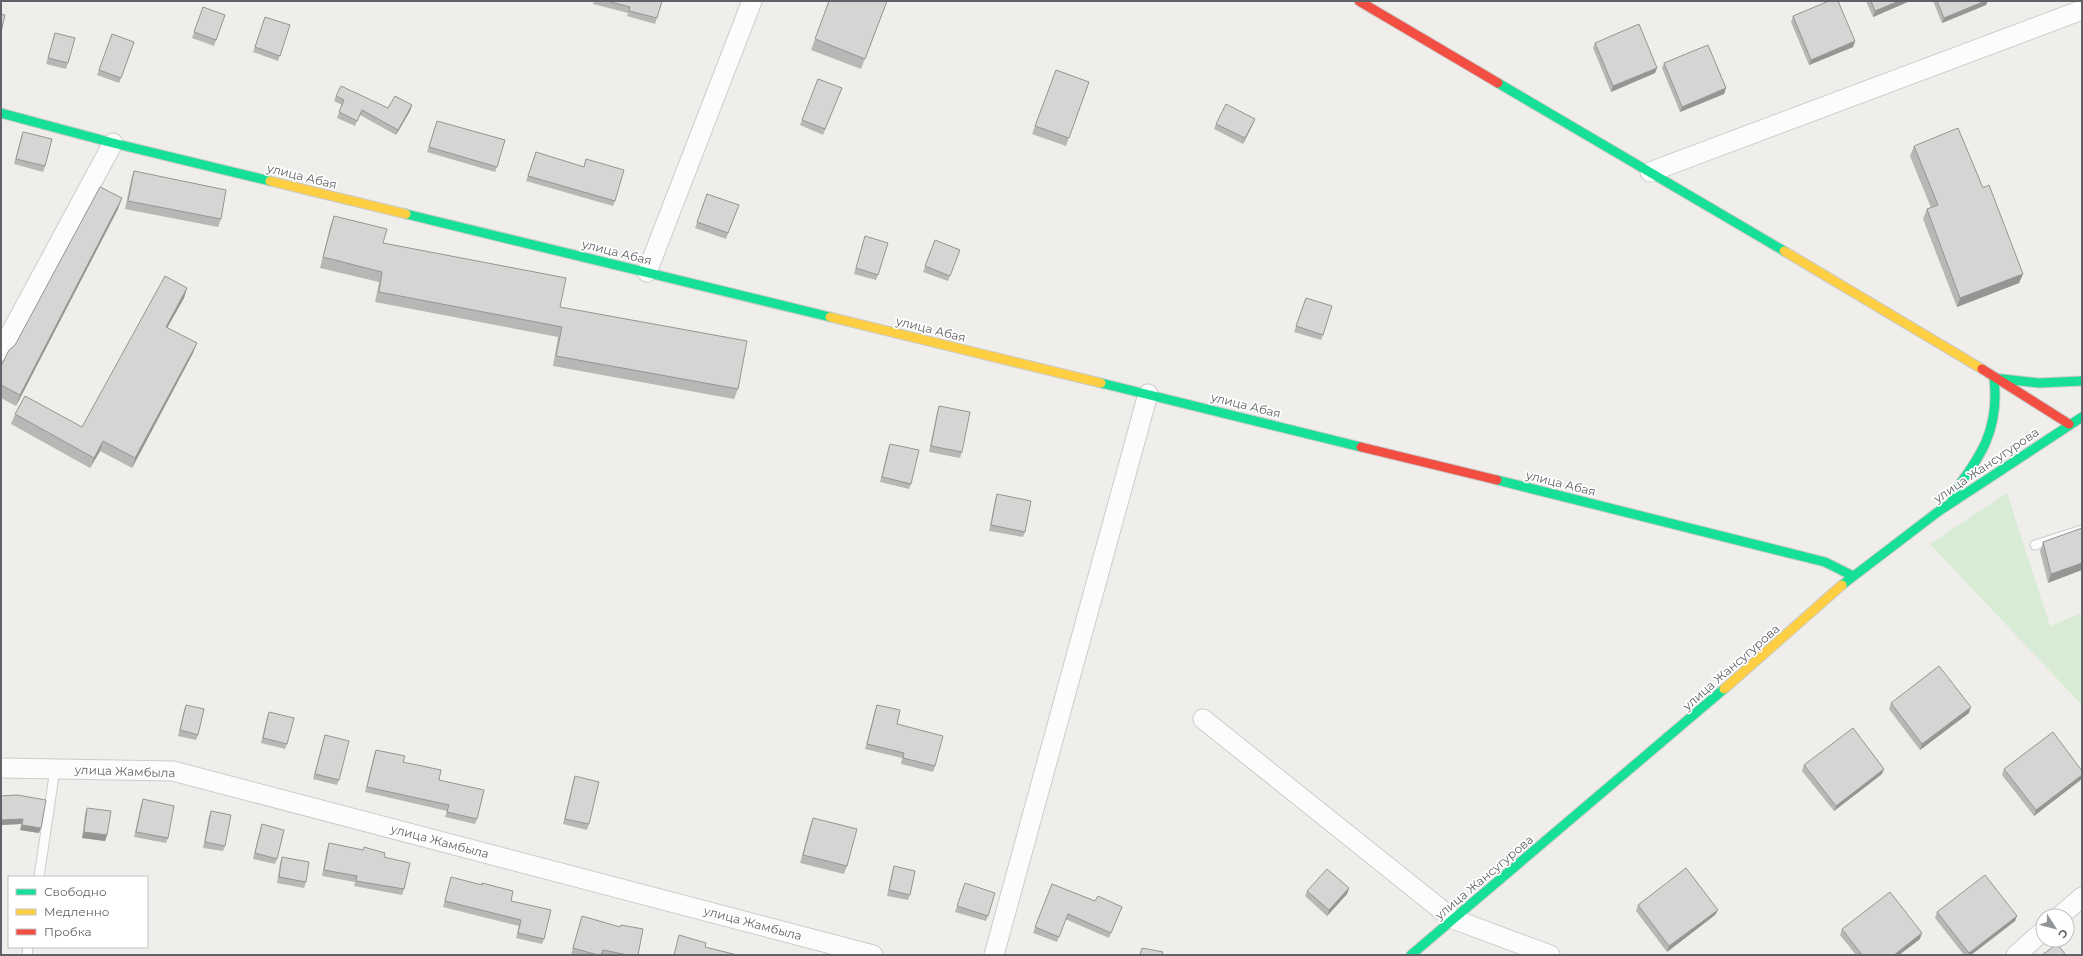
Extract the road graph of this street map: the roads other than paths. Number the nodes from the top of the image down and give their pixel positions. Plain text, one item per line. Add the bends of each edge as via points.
1 (752, 1) edge
2 (1359, 1) edge
3 (2078, 1) edge
4 (2082, 10) edge
5 (1, 113) edge
6 (113, 143) junction
7 (1650, 172) junction
8 (647, 272) junction
9 (1, 351) edge
10 (1994, 378) junction
11 (2082, 381) edge
12 (1148, 394) junction
13 (2082, 417) edge
14 (2069, 424) junction
15 (1939, 511) junction
16 (2082, 530) edge
17 (2035, 545) dead end
18 (1853, 576) junction
19 (1203, 719) dead end
20 (1, 768) edge
21 (55, 769) junction
22 (39, 876) edge
23 (2082, 897) edge
24 (2069, 908) edge
25 (1453, 919) junction
26 (2035, 938) edge
27 (1520, 950) edge
28 (873, 955) edge
29 (994, 955) edge
30 (1411, 955) edge
31 (1550, 955) edge
32 (2016, 955) edge

1 - 8 street
2 - 7 main road
3 - 4 street
4 - 7 street
5 - 6 main road, улица Абая
6 - 8 main road, улица Абая
6 - 9 street
7 - 10 main road
8 - 12 main road, улица Абая
10 - 11 main road via 2039,383
10 - 14 main road
10 - 15 main road via 1997,405 1993,429 1984,450
12 - 18 main road, улица Абая via 1768,546 1825,562
12 - 29 street
13 - 14 main road, улица Жансугурова
14 - 15 main road, улица Жансугурова
15 - 18 main road, улица Жансугурова
16 - 17 lane
18 - 25 main road, улица Жансугурова
19 - 25 street
20 - 21 street, улица Жамбыла
21 - 22 lane
21 - 28 street, улица Жамбыла via 173,771
23 - 24 street
25 - 27 street
25 - 30 main road, улица Жансугурова
26 - 32 street
27 - 31 street

